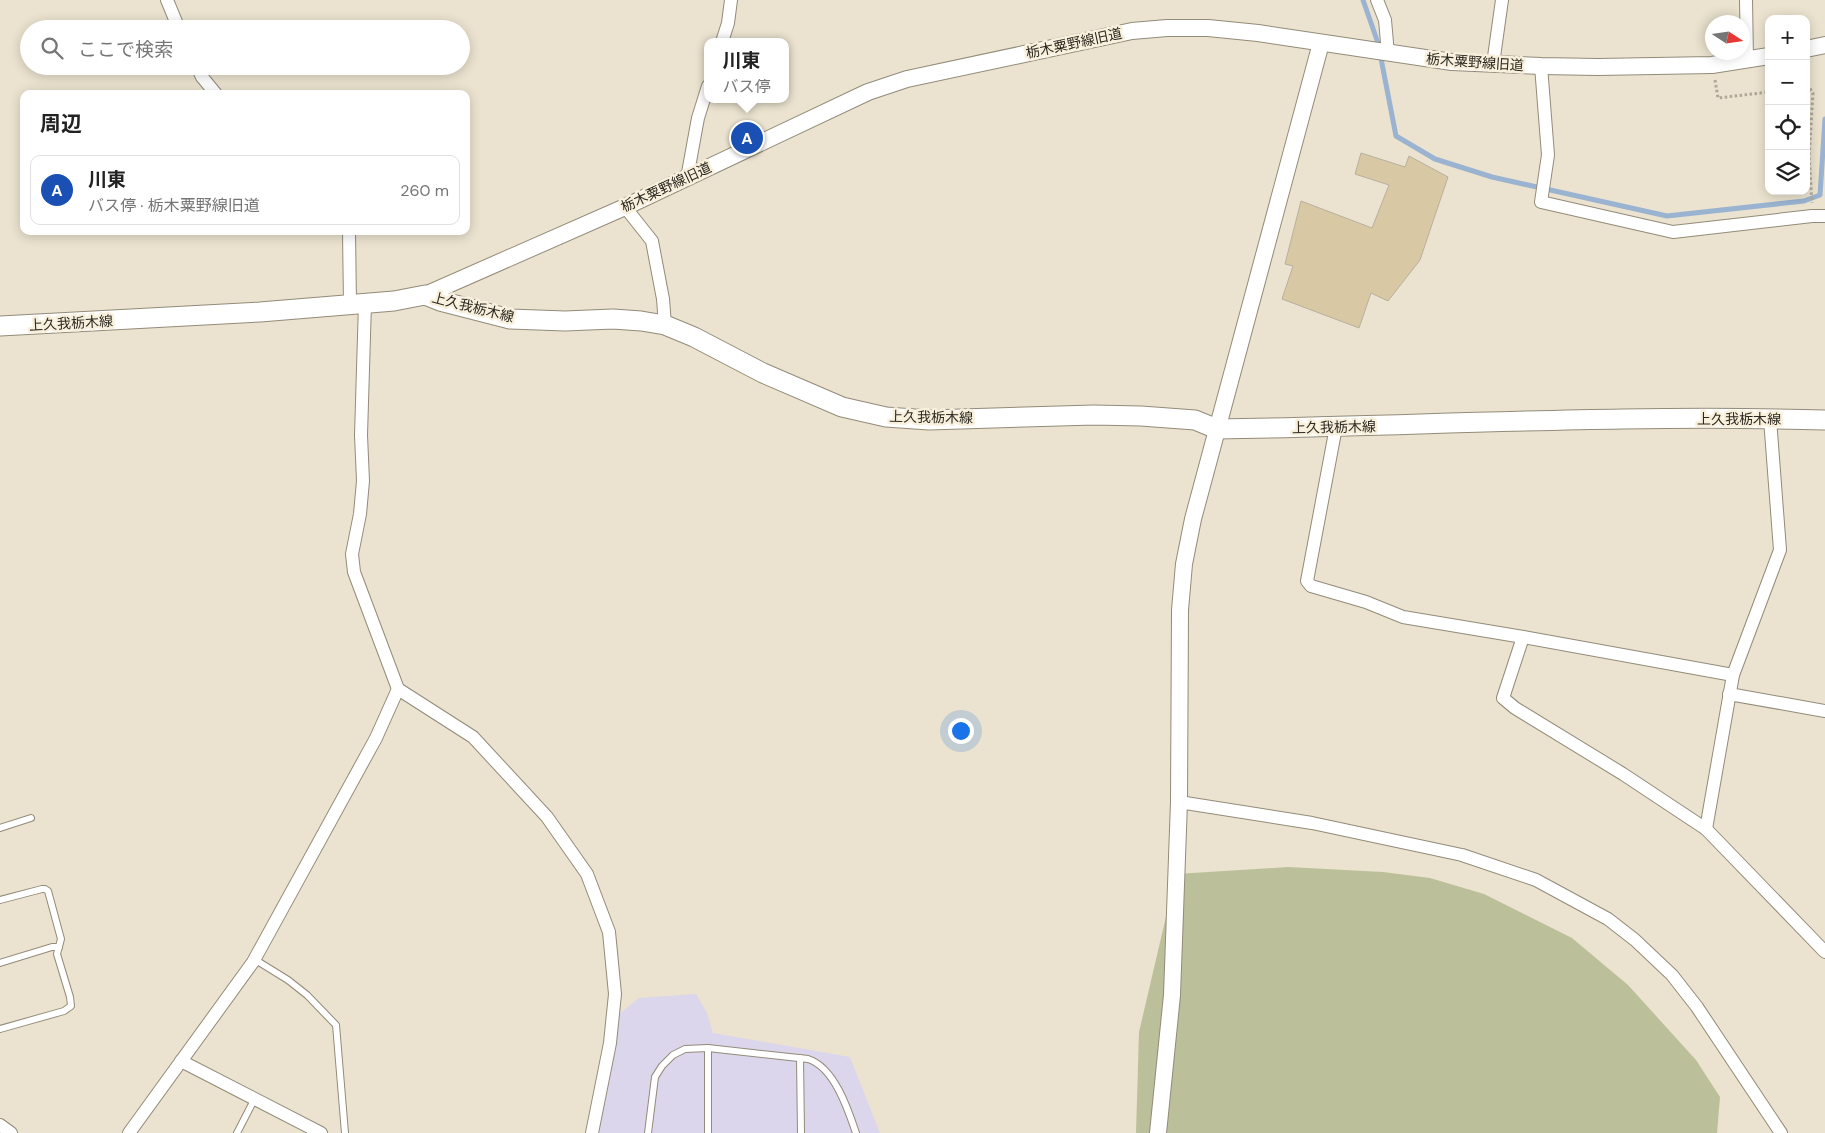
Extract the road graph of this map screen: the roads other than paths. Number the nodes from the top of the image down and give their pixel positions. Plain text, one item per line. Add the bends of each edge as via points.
1 (167, 0) edge
2 (731, 0) edge
3 (1377, 0) edge
4 (1502, 0) edge
5 (1746, 0) edge
6 (1746, 15) edge
7 (176, 20) edge
8 (723, 38) edge
9 (1321, 43) junction
10 (1825, 45) edge
11 (1810, 48) edge
12 (1388, 54) junction
13 (1765, 57) edge
14 (1750, 59) edge
15 (1741, 60) edge
16 (1493, 64) junction
17 (1541, 66) junction
18 (201, 75) edge
19 (213, 90) edge
20 (704, 99) edge
21 (687, 178) junction
22 (625, 207) junction
23 (1825, 216) edge
24 (349, 235) edge
25 (425, 295) junction
26 (358, 304) junction
27 (665, 325) junction
28 (0, 326) edge
29 (1770, 419) junction
30 (1825, 420) edge
31 (1336, 427) junction
32 (1217, 429) junction
33 (1523, 637) junction
34 (1733, 675) junction
35 (398, 688) junction
36 (1729, 694) junction
37 (1825, 711) edge
38 (1179, 802) junction
39 (31, 818) dead end
40 (0, 828) edge
41 (1706, 829) junction
42 (0, 900) edge
43 (59, 947) junction
44 (1825, 952) edge
45 (254, 959) junction
46 (0, 963) edge
47 (0, 1029) edge
48 (708, 1048) junction
49 (800, 1058) junction
50 (181, 1061) junction
51 (255, 1098) junction
52 (0, 1125) edge
53 (10, 1133) edge
54 (129, 1133) edge
55 (238, 1133) edge
56 (321, 1133) edge
57 (345, 1133) edge
58 (592, 1133) edge
59 (648, 1133) edge
60 (708, 1133) edge
61 (801, 1133) edge
62 (856, 1133) edge
63 (1158, 1133) edge
64 (1780, 1133) edge

1 - 7 street
2 - 8 street
3 - 12 street via 1386,20
4 - 16 street
5 - 6 street
9 - 12 street, 栃木粟野線旧道
9 - 21 street, 栃木粟野線旧道 via 1200,28 1167,28 1080,41 908,79 868,92
9 - 32 street
10 - 11 street
12 - 16 street, 栃木粟野線旧道
13 - 14 street, 栃木粟野線旧道
15 - 17 street, 栃木粟野線旧道 via 1712,65
16 - 17 street, 栃木粟野線旧道
17 - 23 street via 1548,155 1541,202 1673,232
18 - 19 street
20 - 21 street
21 - 22 street, 栃木粟野線旧道
22 - 25 street, 栃木粟野線旧道
22 - 27 street via 652,241
24 - 26 street
25 - 26 main road, 上久我栃木線
25 - 27 main road, 上久我栃木線 via 510,319 613,319
26 - 28 main road, 上久我栃木線
26 - 35 street via 364,481 352,554 354,572
27 - 32 main road, 上久我栃木線 via 842,407 886,417 929,420 1141,416 1195,420
29 - 30 main road, 上久我栃木線
29 - 31 main road, 上久我栃木線
29 - 34 street via 1780,550
31 - 32 main road, 上久我栃木線
31 - 33 street via 1307,581 1311,586 1403,617
32 - 38 street via 1184,564 1180,610
33 - 34 street
33 - 41 street via 1503,698
34 - 36 street
35 - 45 street via 372,746
35 - 58 street via 473,737 547,817 587,874 609,932 615,994 610,1043
36 - 37 street
36 - 41 street
38 - 63 street via 1172,995
38 - 64 street via 1312,823 1462,855 1536,880 1608,919 1672,975 1697,1007
39 - 40 lane
41 - 44 street
42 - 43 lane via 45,889 61,938
43 - 46 lane
43 - 47 lane via 57,954 71,1006 64,1011
45 - 50 street
45 - 57 lane via 307,995 336,1025
48 - 49 lane
48 - 59 lane via 685,1049 662,1066 655,1077
48 - 60 lane
49 - 61 lane
49 - 62 lane via 816,1061 833,1079
50 - 51 street
50 - 54 street
51 - 55 lane
51 - 56 street
52 - 53 street

